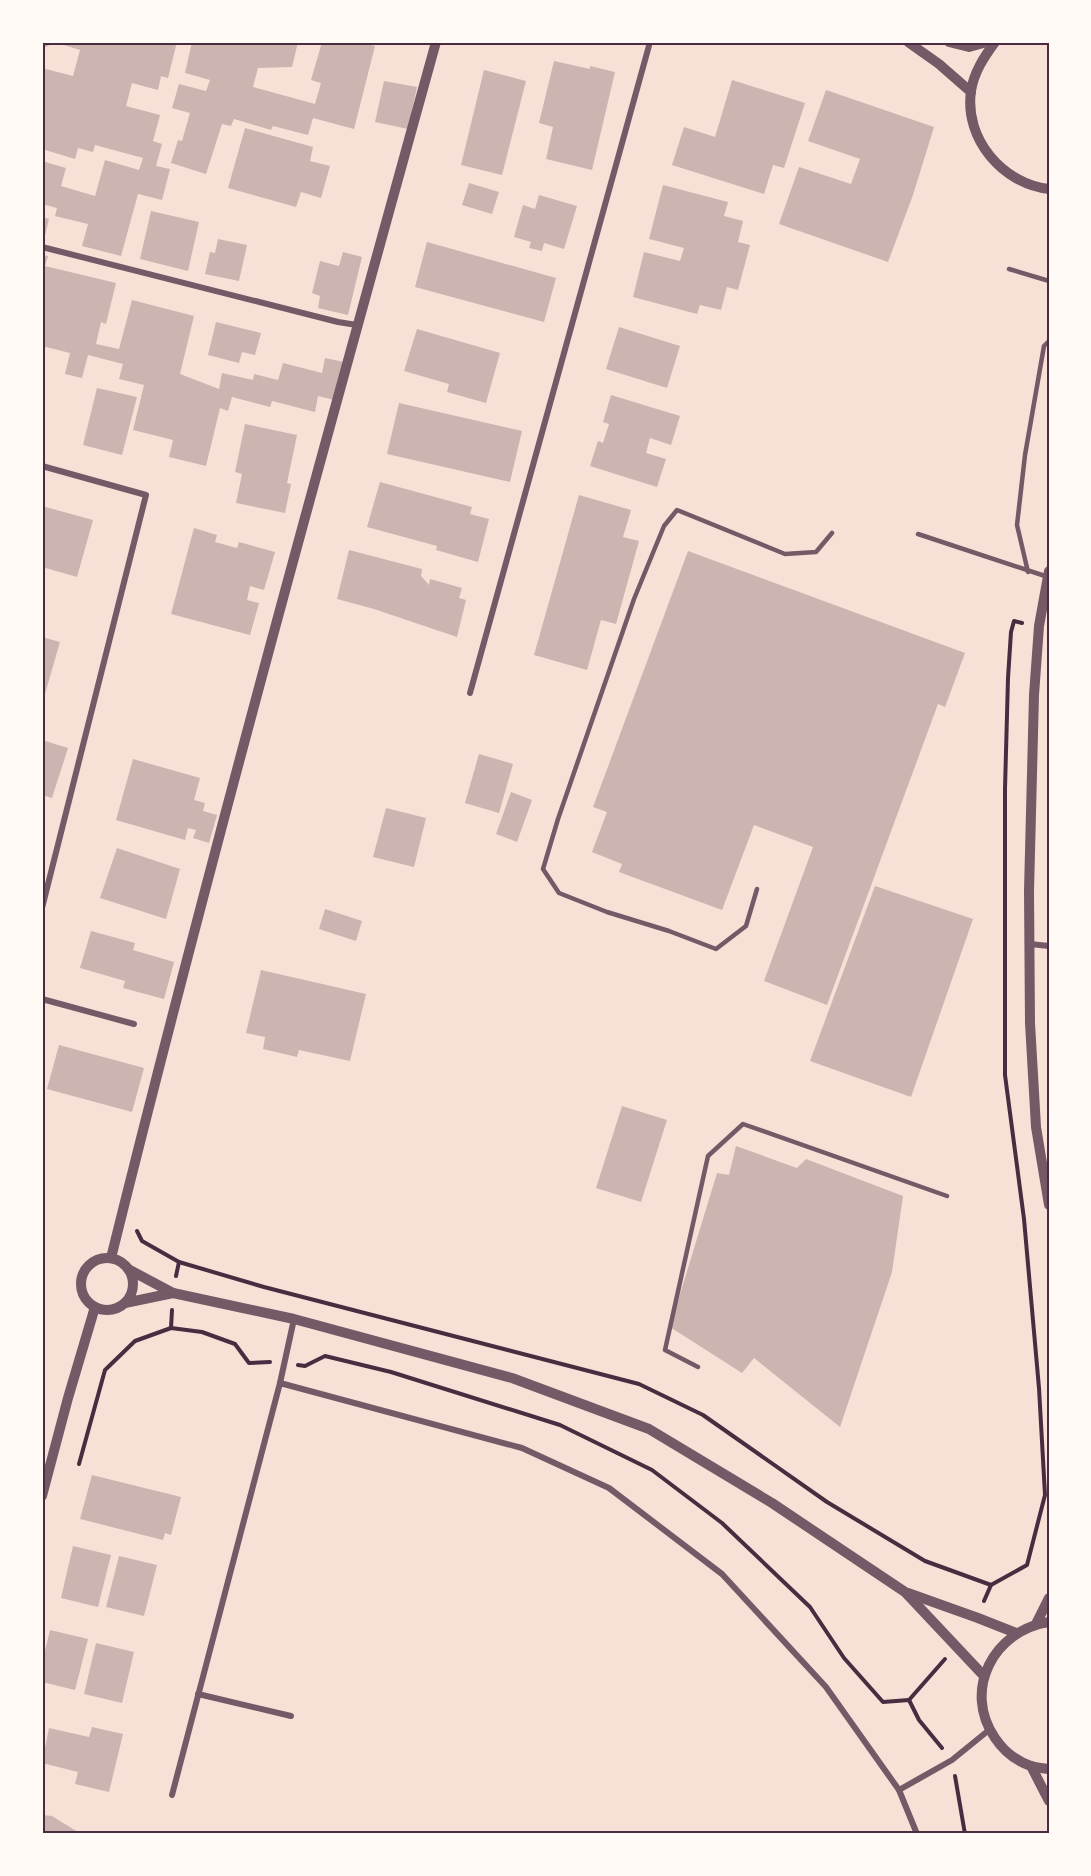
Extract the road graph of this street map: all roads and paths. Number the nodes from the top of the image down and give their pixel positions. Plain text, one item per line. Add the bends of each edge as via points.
1 (436, 42) edge
2 (650, 42) edge
3 (908, 42) edge
4 (949, 42) edge
5 (987, 42) edge
6 (995, 42) edge
7 (971, 92) junction
8 (1048, 190) edge
9 (42, 247) edge
10 (1009, 269) dead end
11 (1049, 281) edge
12 (357, 325) junction
13 (1049, 341) edge
14 (42, 466) edge
15 (832, 533) dead end
16 (918, 534) dead end
17 (1028, 572) junction
18 (1048, 574) edge
19 (470, 693) dead end
20 (757, 889) dead end
21 (42, 908) edge
22 (1030, 944) junction
23 (1049, 946) edge
24 (42, 999) edge
25 (134, 1024) dead end
26 (947, 1196) dead end
27 (1049, 1205) edge
28 (111, 1258) junction
29 (128, 1269) junction
30 (173, 1293) junction
31 (125, 1303) junction
32 (95, 1307) junction
33 (294, 1318) junction
34 (284, 1362) junction
35 (698, 1367) dead end
36 (280, 1383) junction
37 (79, 1464) dead end
38 (1045, 1495) dead end
39 (42, 1496) edge
40 (991, 1585) dead end
41 (905, 1592) junction
42 (1049, 1598) edge
43 (1049, 1622) edge
44 (1036, 1624) junction
45 (1016, 1633) junction
46 (984, 1676) junction
47 (198, 1694) junction
48 (291, 1716) dead end
49 (990, 1730) junction
50 (952, 1760) junction
51 (1030, 1766) junction
52 (1049, 1769) edge
53 (899, 1790) junction
54 (172, 1795) dead end
55 (1049, 1801) edge
56 (917, 1834) edge
57 (965, 1834) edge

1 - 12 street
2 - 19 street
3 - 7 street
4 - 5 street via 969,46
6 - 7 street via 979,64
7 - 8 street via 972,119 981,144 992,159 1020,181
9 - 12 street
10 - 11 lane
12 - 28 street via 168,1027
13 - 17 lane via 1044,346 1024,455 1017,525
14 - 21 street via 146,495
15 - 20 lane via 816,552 785,554 677,510 664,526 634,598 543,869 559,893 716,949 746,926
16 - 17 lane
17 - 18 lane
18 - 22 street via 1034,695
22 - 23 street
22 - 27 street via 1036,1127
24 - 25 street
26 - 35 lane via 743,1124 708,1155 666,1350
28 - 29 street
28 - 32 street via 91,1263 81,1280 86,1300
29 - 30 street
29 - 31 street via 133,1286
30 - 31 street
30 - 33 street
31 - 32 street via 116,1309
32 - 39 street
33 - 34 street
33 - 41 street via 512,1378 649,1429 772,1503
34 - 36 street
34 - 37 path via 249,1363 235,1344 202,1332 171,1328 135,1341 105,1370
34 - 50 path via 304,1366 325,1356 390,1372 561,1425 651,1470 722,1523 810,1607 844,1658 883,1702 909,1700 919,1720
36 - 47 street
36 - 53 street via 522,1448 609,1488 723,1574 826,1687
38 - 40 path via 1027,1565
41 - 45 street
41 - 46 street
42 - 44 street
43 - 44 street
44 - 45 street
45 - 46 street via 1002,1644
46 - 49 street via 981,1694
47 - 48 street
47 - 54 street
49 - 50 street
49 - 51 street via 1000,1746
50 - 53 street
50 - 57 path
51 - 52 street
51 - 55 street
53 - 56 street

